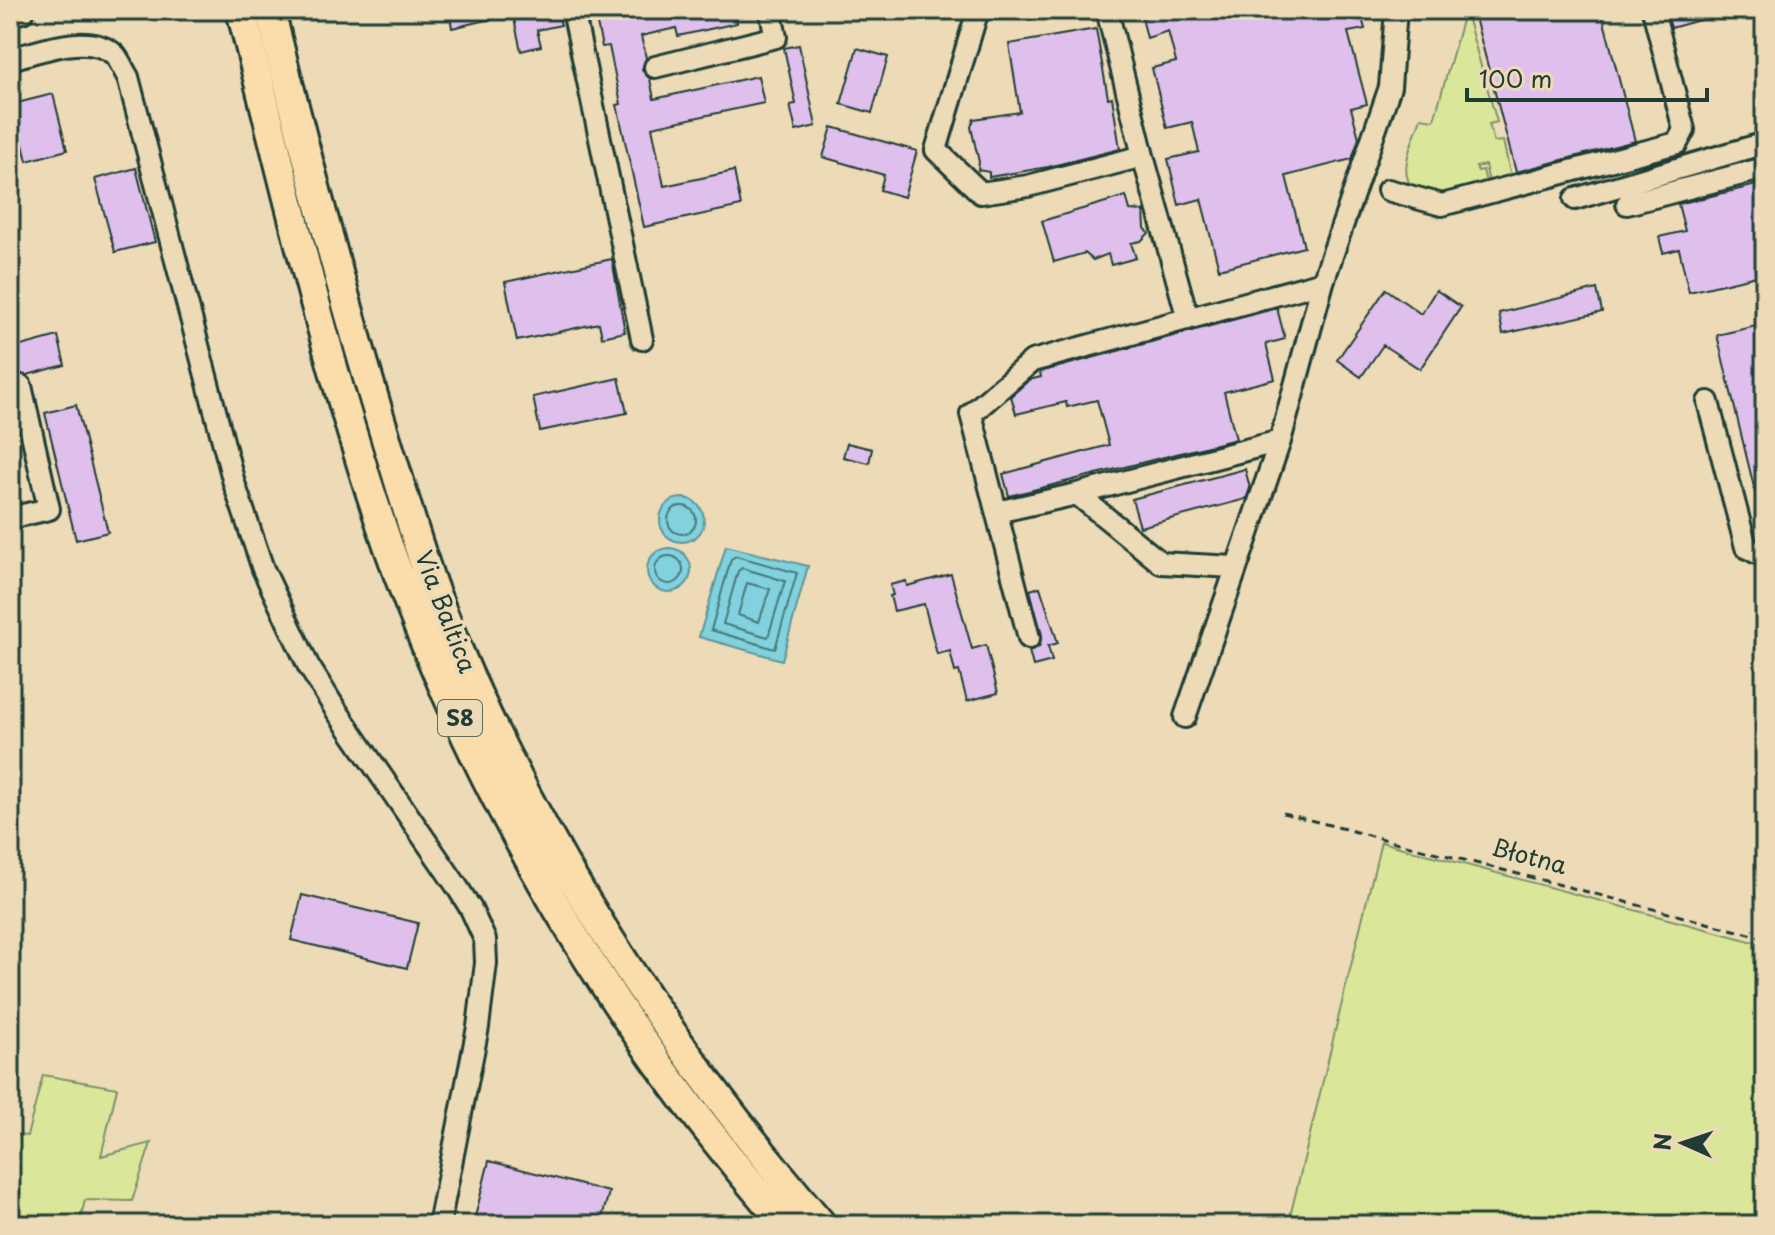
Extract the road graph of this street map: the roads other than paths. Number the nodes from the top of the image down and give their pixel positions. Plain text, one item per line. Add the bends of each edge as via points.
1 (22, 10) edge
2 (241, 10) edge
3 (270, 10) edge
4 (573, 10) edge
5 (770, 10) edge
6 (978, 10) edge
7 (1107, 10) edge
8 (1396, 10) edge
9 (1653, 10) edge
10 (10, 13) edge
11 (10, 59) edge
12 (655, 67) dead end
13 (1765, 143) edge
14 (1143, 156) junction
15 (1765, 168) edge
16 (1388, 190) dead end
17 (1575, 199) dead end
18 (1627, 204) dead end
19 (1323, 282) junction
20 (1188, 319) junction
21 (642, 339) dead end
22 (10, 389) edge
23 (1708, 402) dead end
24 (1280, 441) junction
25 (1077, 494) junction
26 (997, 512) junction
27 (10, 518) edge
28 (1765, 551) edge
29 (1234, 567) junction
30 (1029, 638) dead end
31 (1185, 717) dead end
32 (439, 1225) edge
33 (786, 1225) edge
34 (822, 1225) edge

1 - 10 main road
2 - 33 highway, Via Baltica / S8 via 341,399 389,548 444,686 589,959 686,1100
3 - 34 highway, Via Baltica / S8 via 367,379 433,589 471,679 554,845 641,989 727,1109
4 - 21 street
5 - 12 street via 776,37
6 - 14 street via 936,150 981,193
7 - 14 street
8 - 19 street via 1390,87
9 - 16 street via 1684,130 1677,143 1442,205
11 - 32 street via 76,44 97,45 115,55 128,77 234,483 263,569 334,707 481,928 484,982
13 - 17 street
14 - 20 street
15 - 18 street
19 - 20 street
19 - 24 street
20 - 26 street via 1032,361 971,414
22 - 27 street via 21,386 49,509
23 - 28 street via 1746,547
24 - 25 street
24 - 29 street
25 - 26 street
25 - 29 street via 1161,563
26 - 30 street
29 - 31 street

